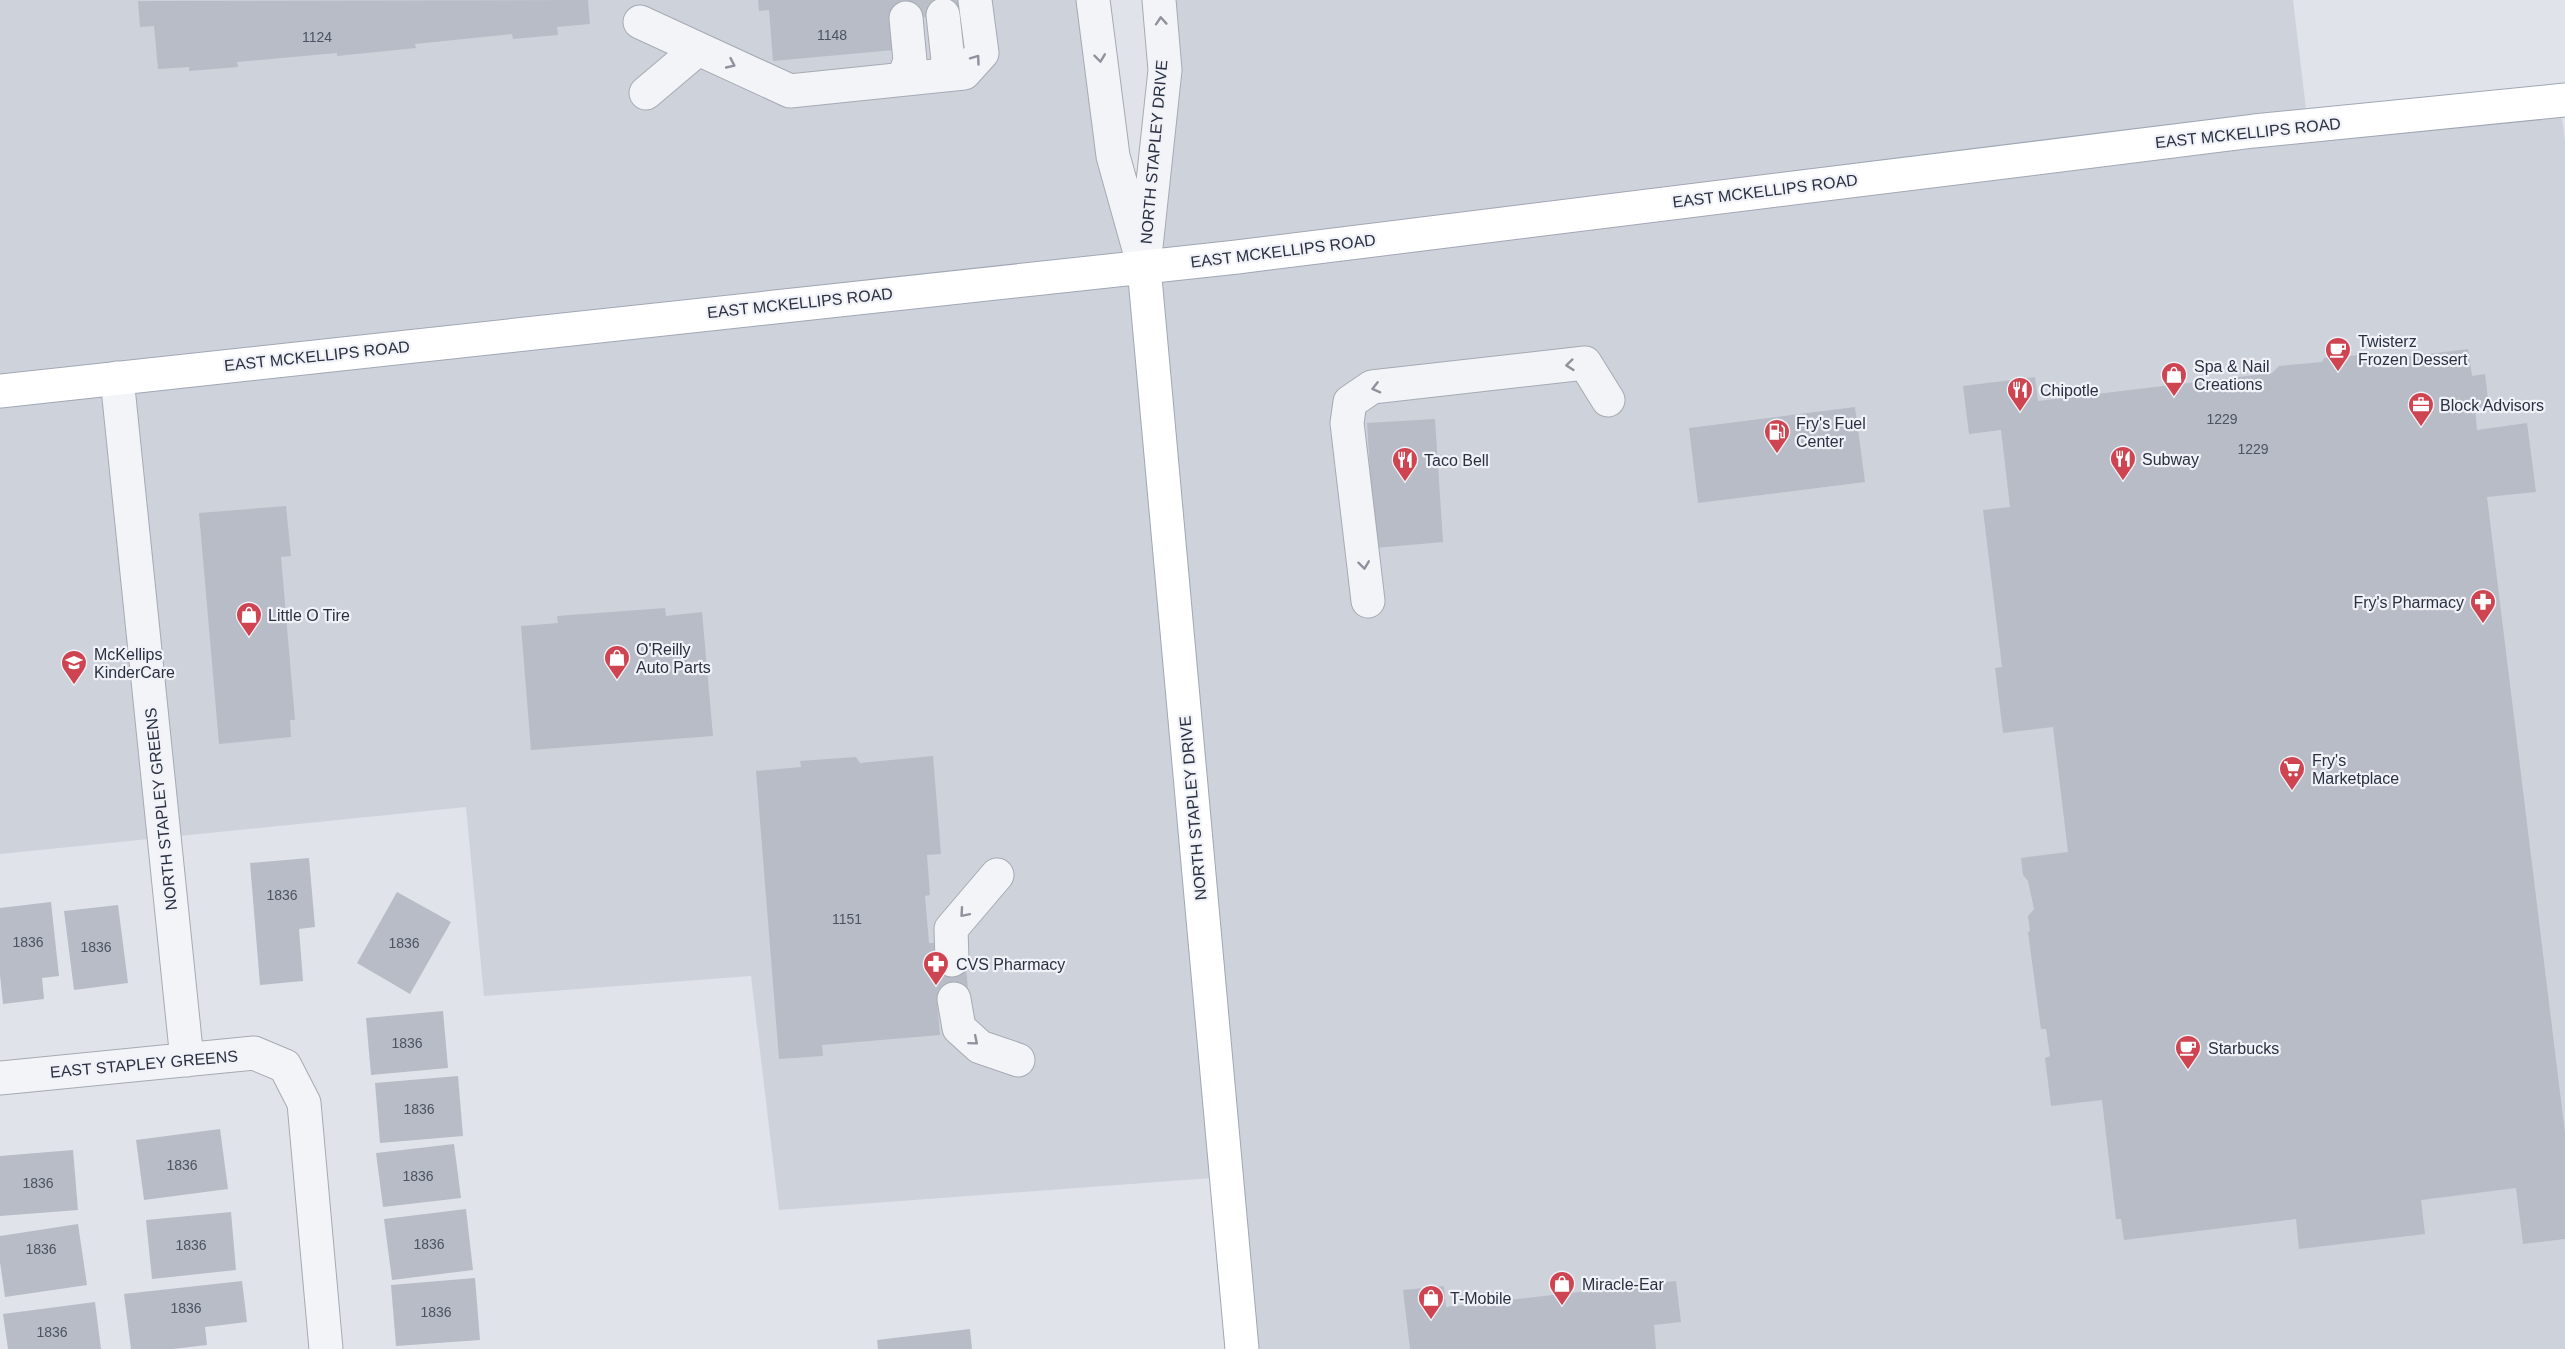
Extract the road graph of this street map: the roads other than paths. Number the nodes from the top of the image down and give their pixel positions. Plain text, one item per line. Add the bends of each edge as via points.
1 (975, 0) edge
2 (1093, 0) edge
3 (1159, 0) edge
4 (924, 17) tunnel mouth
5 (640, 22) dead end
6 (698, 49) junction
7 (923, 77) junction
8 (646, 93) dead end
9 (2565, 100) edge
10 (1144, 267) junction
11 (117, 378) junction
12 (0, 391) edge
13 (1608, 400) dead end
14 (1368, 601) dead end
15 (997, 875) dead end
16 (952, 960) dead end
17 (954, 999) dead end
18 (186, 1060) junction
19 (1018, 1060) dead end
20 (0, 1078) edge
21 (326, 1349) edge
22 (1242, 1349) edge

7 -> 1 street via 964,73 982,53
2 -> 10 street, NORTH STAPLEY DRIVE via 1113,156
10 -> 3 street, NORTH STAPLEY DRIVE via 1165,70
4 - 7 street via 910,61
5 - 6 street
6 -> 7 street via 790,91
6 - 8 street
9 - 10 main road, EAST MCKELLIPS ROAD via 2242,132
10 - 11 main road, EAST MCKELLIPS ROAD
10 - 22 main road, NORTH STAPLEY DRIVE
11 - 12 main road, EAST MCKELLIPS ROAD
11 - 18 street, NORTH STAPLEY GREENS
13 -> 14 street via 1585,363 1371,387 1350,402 1347,423
15 -> 16 street via 951,929
17 -> 19 street via 959,1028 980,1047
18 - 20 street, EAST STAPLEY GREENS
18 - 21 street, EAST STAPLEY GREENS via 254,1053 285,1066 304,1103

